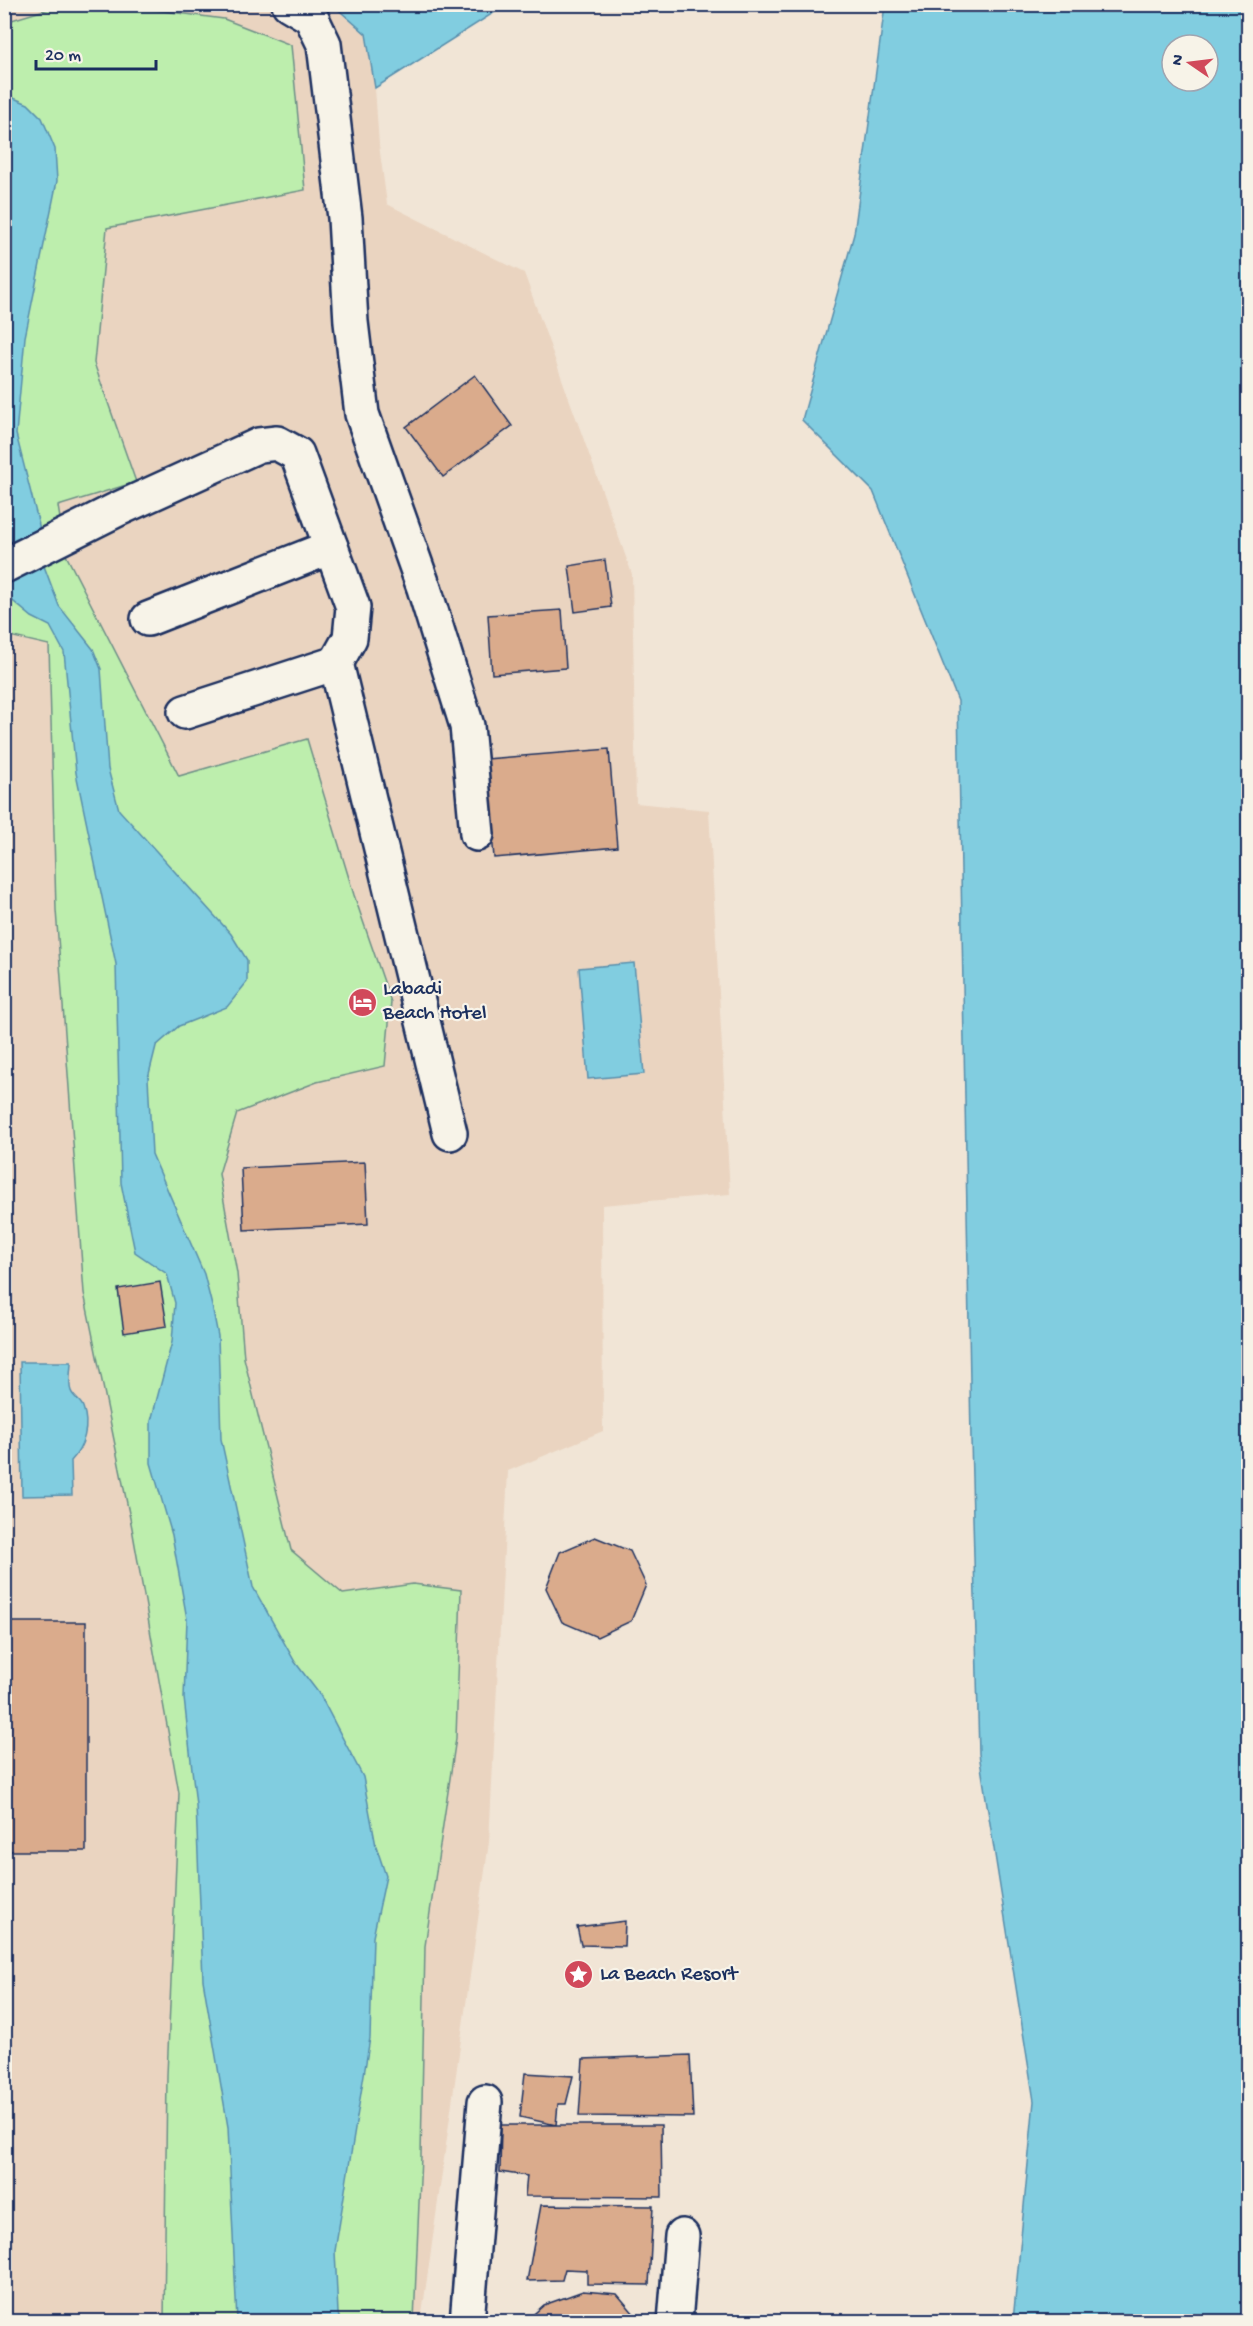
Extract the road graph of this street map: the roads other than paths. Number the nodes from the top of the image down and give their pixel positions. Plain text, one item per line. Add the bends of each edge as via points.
1 (289, 4) edge
2 (331, 547) junction
3 (4, 566) edge
4 (148, 619) dead end
5 (336, 663) junction
6 (185, 712) dead end
7 (477, 834) dead end
8 (450, 1133) dead end
9 (485, 2102) dead end
10 (682, 2236) dead end
11 (466, 2322) edge
12 (675, 2322) edge

1 - 7 lane via 311,17 324,44 345,218 351,322 362,414 424,588 467,726
2 - 3 lane via 297,454 278,443 259,445
2 - 4 lane
2 - 5 lane via 353,608 350,638
5 - 6 lane
5 - 8 lane
9 - 11 lane
10 - 12 lane

